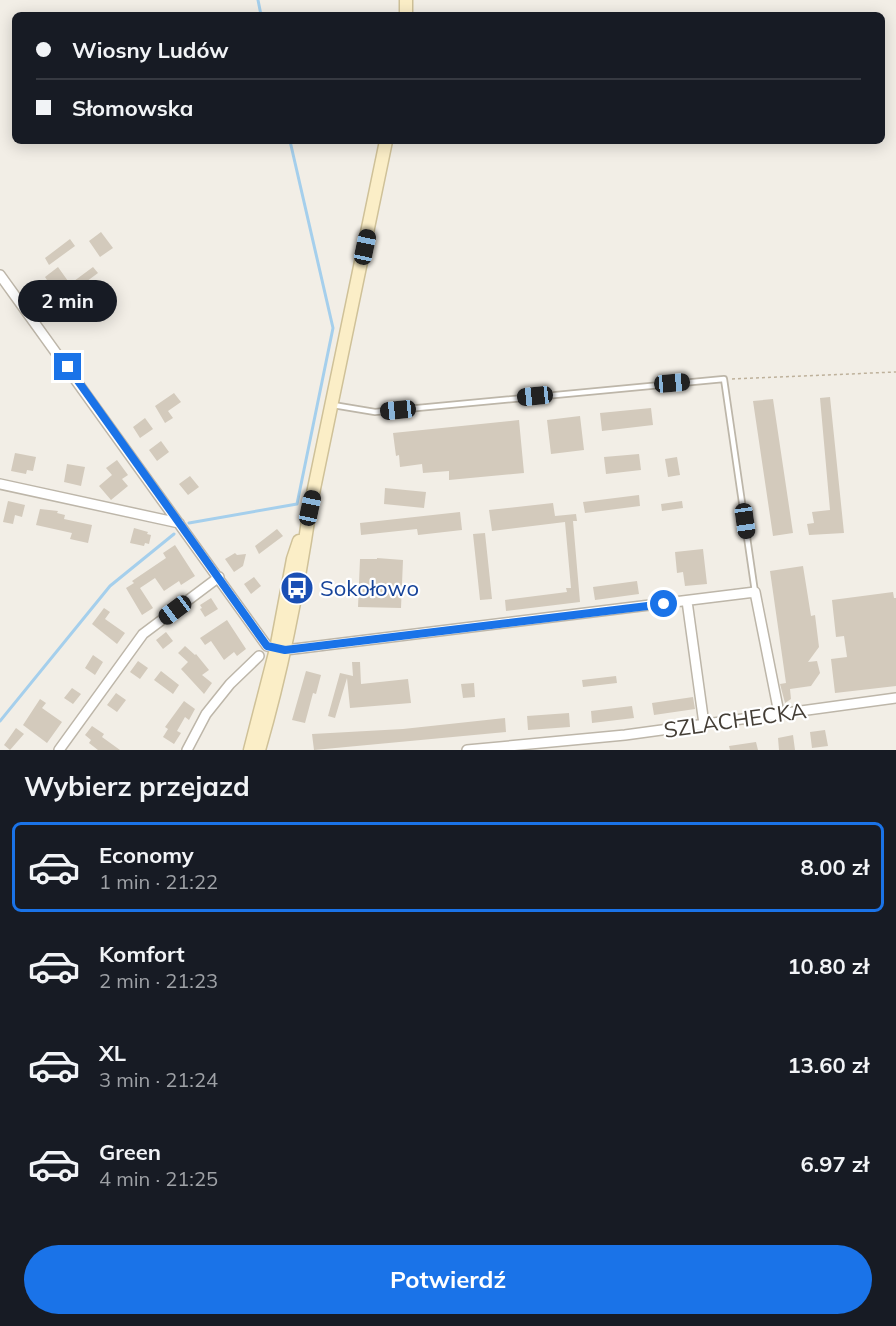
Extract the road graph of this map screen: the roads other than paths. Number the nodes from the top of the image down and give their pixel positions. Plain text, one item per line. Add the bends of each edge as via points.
1 (385, 144) edge
2 (0, 276) edge
3 (332, 405) junction
4 (0, 484) edge
5 (179, 523) junction
6 (219, 577) junction
7 (755, 592) junction
8 (687, 601) junction
9 (280, 649) junction
10 (259, 657) dead end
11 (896, 698) edge
12 (779, 713) junction
13 (704, 724) junction
14 (59, 750) edge
15 (187, 750) edge
16 (250, 750) edge
17 (259, 750) edge
18 (466, 750) edge

1 - 3 street
2 - 5 street
3 - 7 lane via 375,412 724,379
3 - 9 street via 310,508 293,559
4 - 5 street
5 - 6 street
6 - 9 street via 267,646
6 - 14 street via 143,634
7 - 8 street
7 - 12 street
8 - 9 street
8 - 13 street
9 - 16 street
9 - 17 street via 275,695
10 - 15 street via 206,714
11 - 12 street, SZLACHECKA
12 - 13 street, SZLACHECKA
13 - 18 street, SZLACHECKA

